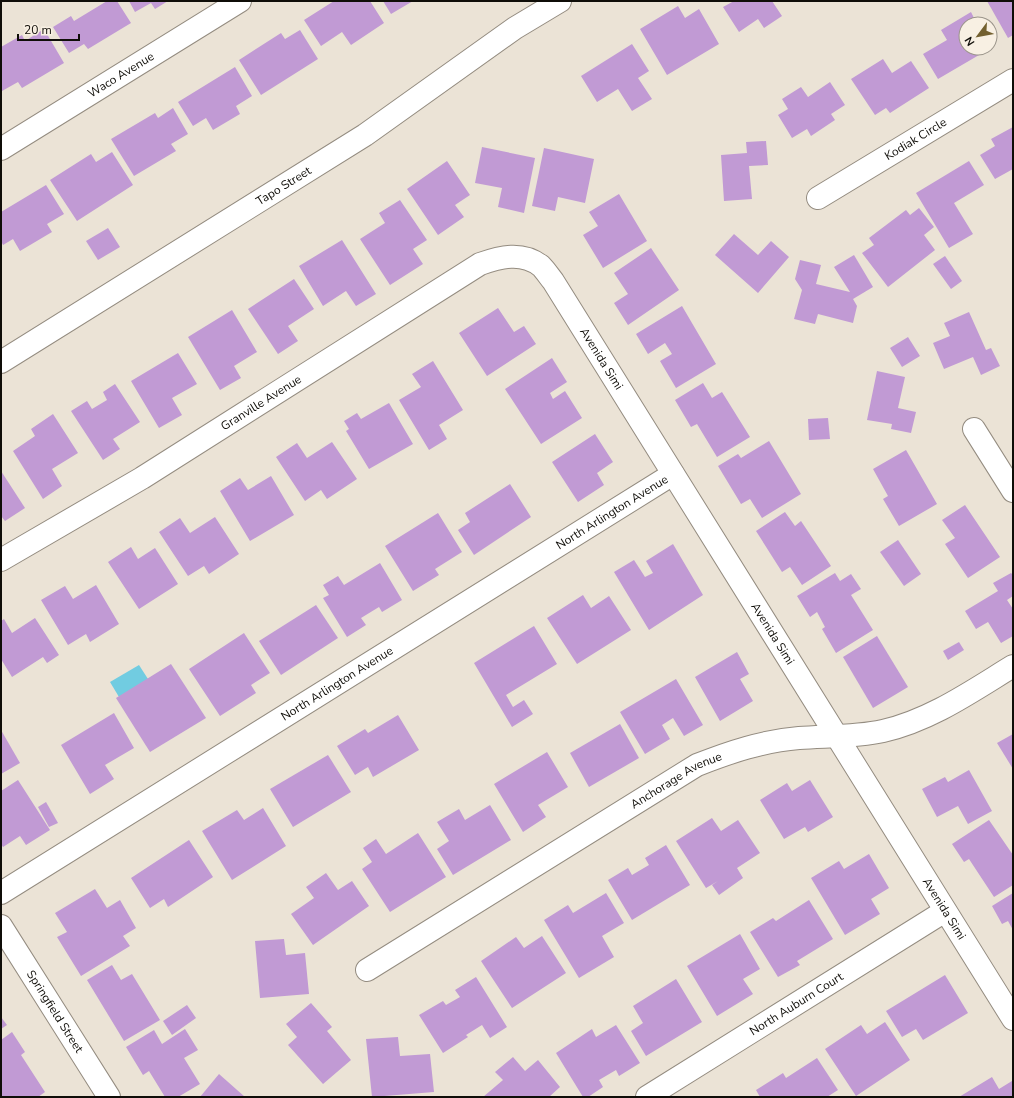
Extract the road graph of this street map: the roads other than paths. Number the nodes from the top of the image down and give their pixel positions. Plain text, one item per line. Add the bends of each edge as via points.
1 (240, 1) edge
2 (560, 1) edge
3 (1013, 80) edge
4 (1, 149) edge
5 (818, 198) dead end
6 (523, 257) joint
7 (1, 362) edge
8 (974, 429) dead end
9 (673, 474) junction
10 (1013, 491) edge
11 (1, 560) edge
12 (1013, 666) edge
13 (837, 737) junction
14 (1, 893) edge
15 (945, 911) junction
16 (1, 926) edge
17 (367, 970) dead end
18 (1013, 1019) edge
19 (109, 1097) edge
20 (646, 1097) edge

1 - 4 street, Waco Avenue
2 - 7 street, Tapo Street via 514,28 365,135
3 - 5 street, Kodiak Circle
6 - 9 street, Avenida Simi via 541,266 553,281
6 - 11 street, Granville Avenue via 501,256 480,264 142,478
8 - 10 street
9 - 13 street, Avenida Simi
9 - 14 street, North Arlington Avenue
12 - 13 street, Anchorage Avenue via 935,714 884,731
13 - 15 street, Avenida Simi
13 - 17 street, Anchorage Avenue via 799,738 763,743 697,765
15 - 18 street, Avenida Simi
15 - 20 street, North Auburn Court
16 - 19 street, Springfield Street

